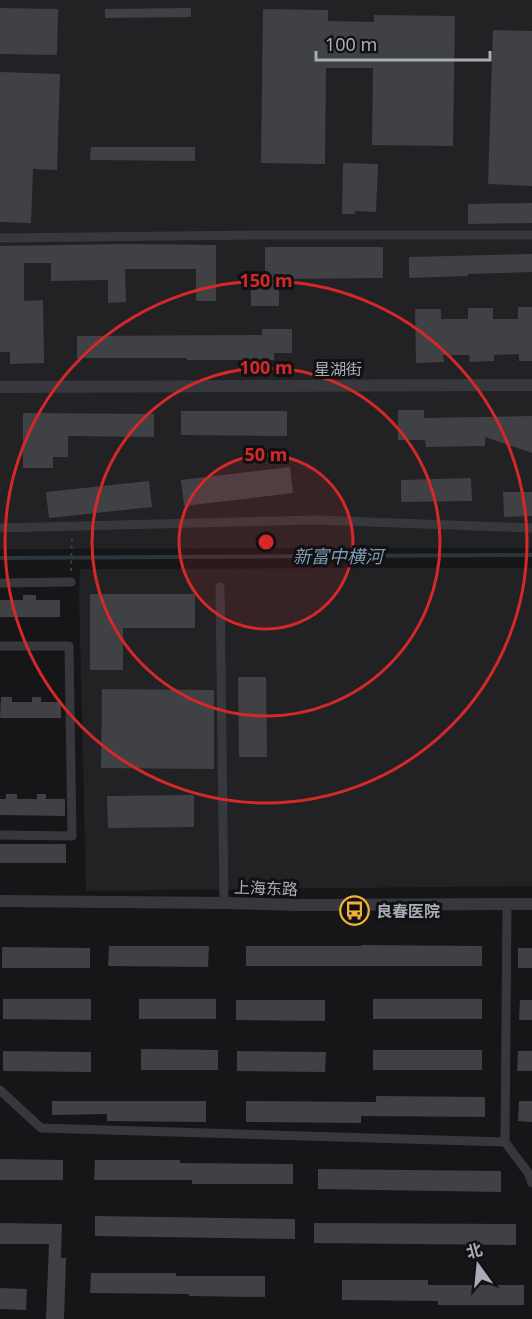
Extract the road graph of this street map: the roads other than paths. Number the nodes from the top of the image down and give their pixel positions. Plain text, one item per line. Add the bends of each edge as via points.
1 (532, 235) edge
2 (0, 238) edge
3 (532, 385) edge
4 (0, 387) edge
5 (0, 528) edge
6 (532, 528) edge
7 (71, 582) dead end
8 (0, 583) edge
9 (220, 587) dead end
10 (0, 646) edge
11 (0, 835) edge
12 (0, 902) edge
13 (224, 903) junction
14 (532, 904) edge
15 (507, 905) junction
16 (0, 1090) edge
17 (505, 1143) junction
18 (532, 1183) edge

1 - 2 street
3 - 4 street, 星湖街
5 - 6 street via 316,520
7 - 8 street
9 - 13 street
10 - 11 street via 69,646 72,836
12 - 13 street, 上海东路
13 - 15 street, 上海东路
14 - 15 street, 上海东路
15 - 17 street
16 - 17 street via 41,1128
17 - 18 street

